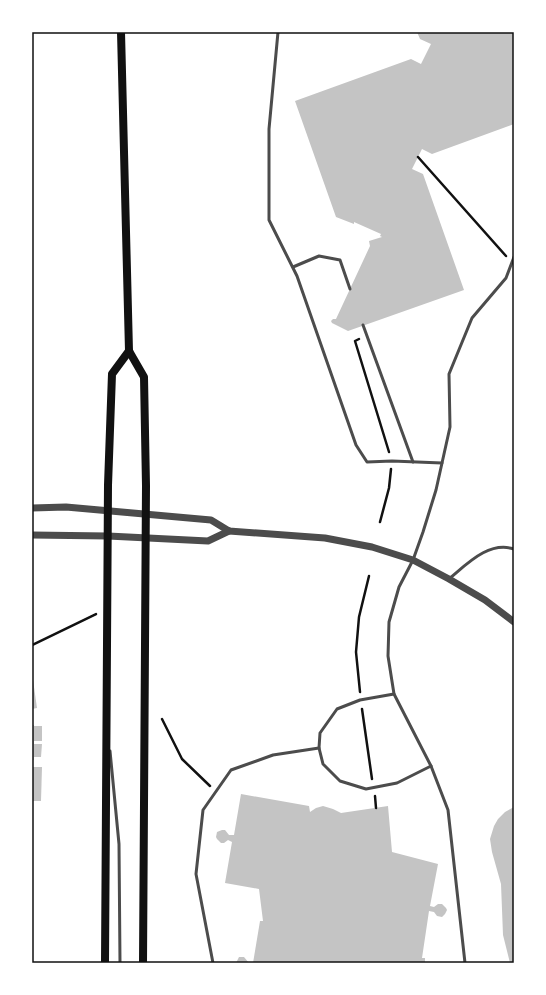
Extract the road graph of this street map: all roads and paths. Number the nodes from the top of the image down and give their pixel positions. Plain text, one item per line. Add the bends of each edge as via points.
1 (121, 32) edge
2 (278, 32) edge
3 (418, 157) dead end
4 (514, 257) edge
5 (509, 260) dead end
6 (293, 267) junction
7 (350, 289) dead end
8 (364, 325) dead end
9 (367, 335) junction
10 (129, 351) junction
11 (392, 461) junction
12 (413, 462) junction
13 (442, 463) junction
14 (32, 508) edge
15 (108, 510) junction
16 (145, 513) junction
17 (380, 522) dead end
18 (229, 531) junction
19 (32, 536) edge
20 (108, 536) junction
21 (145, 539) junction
22 (514, 549) edge
23 (413, 560) junction
24 (369, 576) dead end
25 (449, 579) junction
26 (90, 616) dead end
27 (513, 619) edge
28 (32, 645) edge
29 (394, 694) junction
30 (360, 700) junction
31 (162, 719) dead end
32 (107, 720) junction
33 (319, 748) junction
34 (369, 760) dead end
35 (431, 766) junction
36 (216, 792) junction
37 (105, 963) edge
38 (120, 963) edge
39 (143, 963) edge
40 (213, 963) edge
41 (465, 963) edge

1 - 10 main road
2 - 6 lane via 269,128 269,220
3 - 5 path
4 - 13 lane via 506,278 472,318 449,374 450,428
6 - 7 lane via 318,256 340,260
6 - 11 lane via 356,445 367,462
8 - 9 lane
9 - 11 path via 355,341
9 - 12 lane
10 - 15 main road via 112,374
10 - 16 main road via 144,376
11 - 12 lane
11 - 17 path via 389,488
12 - 13 lane
13 - 23 lane
14 - 15 street
15 - 16 street
15 - 20 main road
16 - 18 street via 211,520
16 - 21 main road
18 - 21 street via 208,541
18 - 23 street via 326,538 372,547
19 - 20 street
20 - 21 street
20 - 32 main road
21 - 39 main road
22 - 25 lane via 498,547 477,556
23 - 25 street
23 - 29 lane via 399,587 389,622 388,656
24 - 30 path via 356,652
25 - 27 street
26 - 28 path
29 - 30 lane
29 - 35 lane
30 - 33 lane via 337,709 320,733
30 - 34 path
31 - 36 path via 182,759
32 - 37 main road
32 - 38 lane via 119,844
33 - 35 lane via 323,764 340,781 366,789 398,783
33 - 36 lane via 273,755 231,770
35 - 41 lane via 448,810
36 - 40 lane via 203,810 196,874

